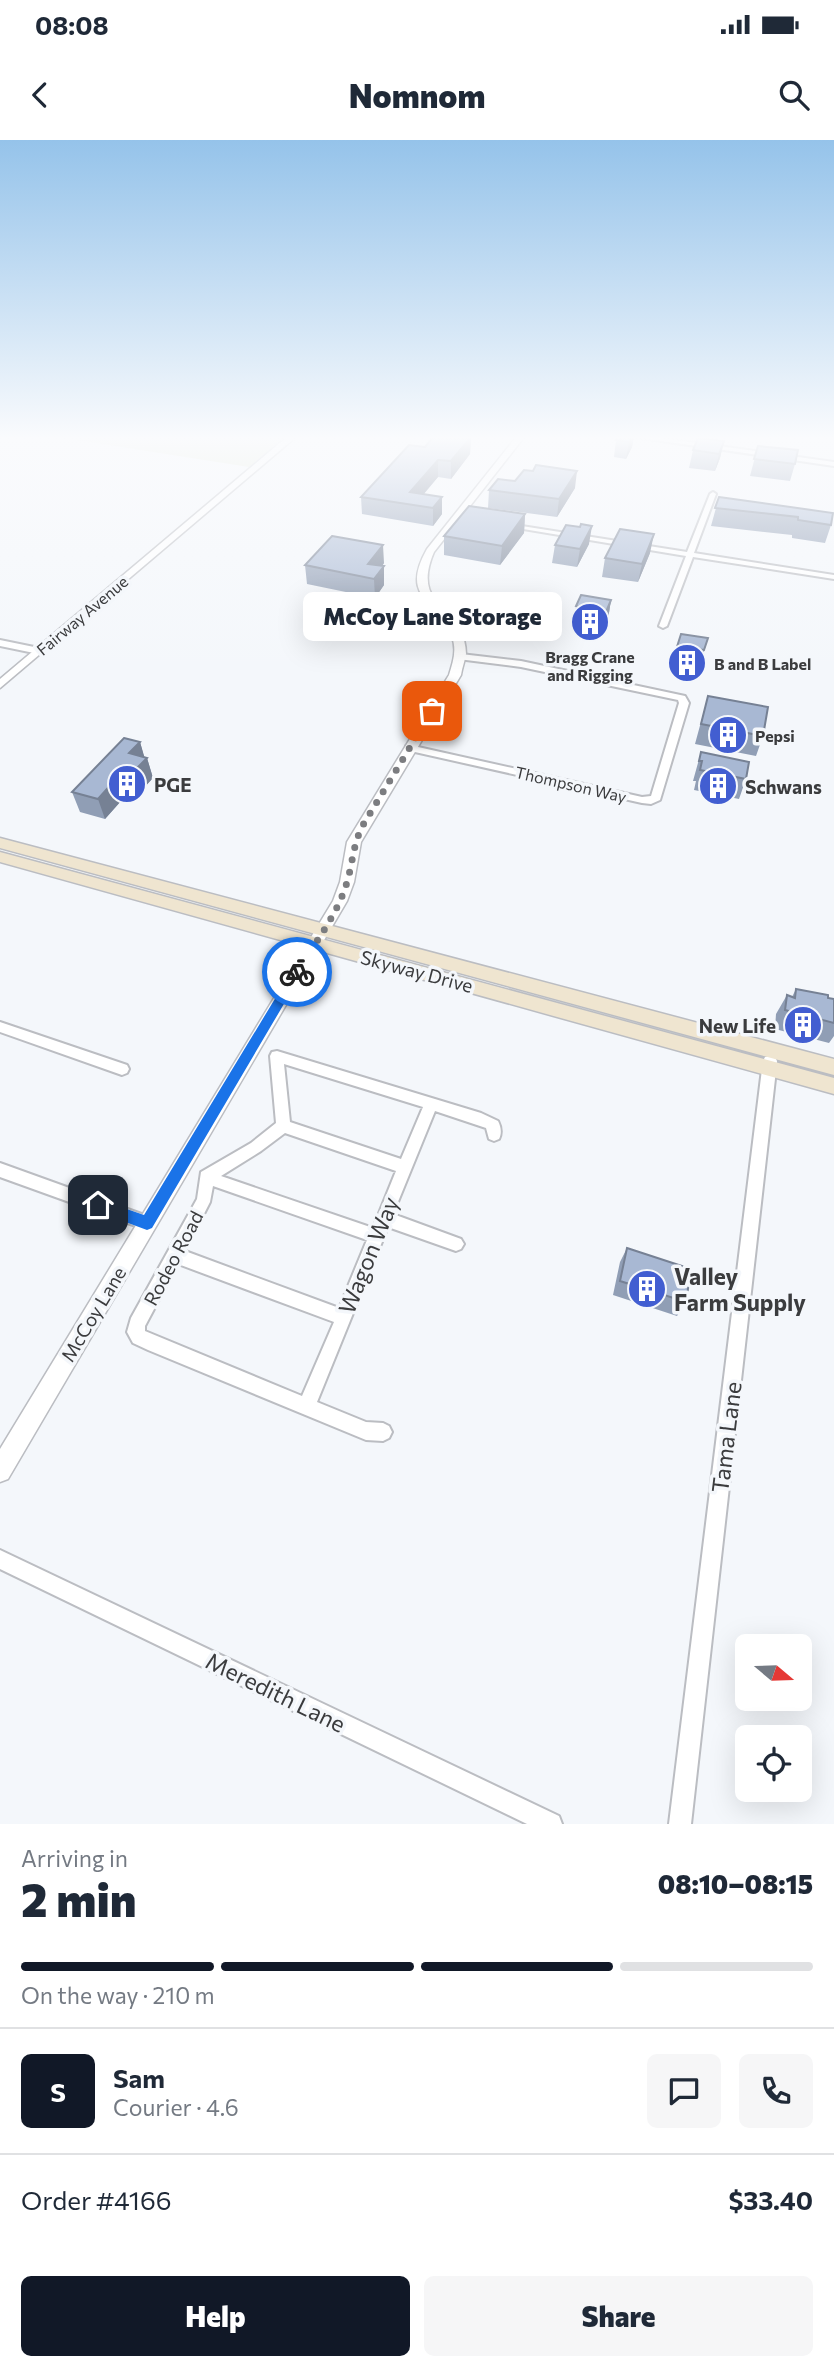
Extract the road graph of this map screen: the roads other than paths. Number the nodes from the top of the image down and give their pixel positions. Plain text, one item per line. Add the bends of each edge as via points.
1 (200, 515) edge
2 (465, 515) edge
3 (705, 515) edge
4 (494, 523) edge
5 (690, 554) junction
6 (834, 577) edge
7 (663, 626) dead end
8 (0, 643) edge
9 (39, 651) junction
10 (461, 657) junction
11 (0, 685) edge
12 (410, 748) junction
13 (0, 843) edge
14 (0, 857) edge
15 (318, 937) junction
16 (0, 1027) edge
17 (771, 1059) junction
18 (834, 1068) edge
19 (122, 1069) dead end
20 (834, 1086) edge
21 (431, 1104) junction
22 (282, 1126) junction
23 (494, 1135) dead end
24 (405, 1167) junction
25 (0, 1170) edge
26 (206, 1177) junction
27 (383, 1218) junction
28 (147, 1223) junction
29 (376, 1236) junction
30 (456, 1244) dead end
31 (174, 1255) junction
32 (343, 1317) junction
33 (307, 1406) junction
34 (383, 1432) dead end
35 (0, 1471) edge
36 (0, 1559) edge
37 (551, 1824) edge
38 (680, 1824) edge

1 - 9 street, Fairway Avenue
2 - 10 street via 426,558 420,575 424,592 454,628
3 - 5 street
4 - 5 street
5 - 6 street
5 - 7 street
8 - 9 street
9 - 11 street, Fairway Avenue
10 - 12 street, McCoy Lane via 455,675
10 - 12 street, Thompson Way via 520,664 682,698 656,797 642,800
12 - 15 street, McCoy Lane via 354,842 347,882
13 - 15 main road, Skyway Drive
14 - 15 main road, Skyway Drive
15 - 17 main road, Skyway Drive
15 - 28 street, McCoy Lane
16 - 19 street
17 - 18 main road, Skyway Drive
17 - 20 main road, Skyway Drive
17 - 38 street, Tama Lane
21 - 22 street via 277,1056
21 - 23 street via 488,1122
21 - 24 street, Wagon Way
22 - 24 street
22 - 26 street
24 - 27 street, Wagon Way
25 - 28 street
26 - 29 street
26 - 31 street, Rodeo Road via 203,1202
27 - 29 street, Wagon Way
27 - 30 street
28 - 35 street, McCoy Lane
29 - 32 street, Wagon Way
31 - 32 street
31 - 33 street, Rodeo Road via 135,1332 139,1337
32 - 33 street, Wagon Way
33 - 34 street via 366,1431
36 - 37 street, Meredith Lane

